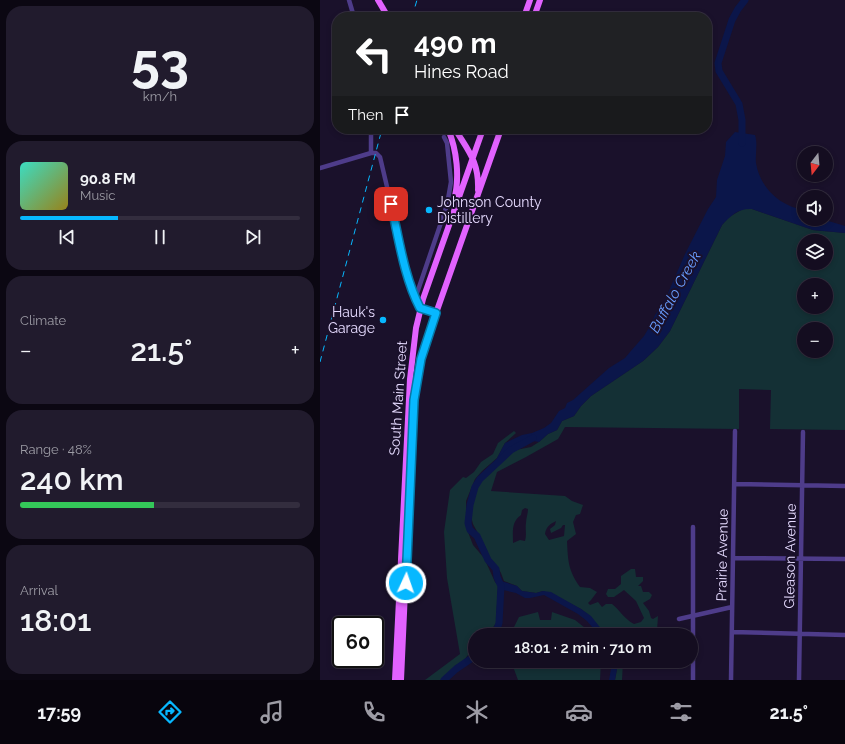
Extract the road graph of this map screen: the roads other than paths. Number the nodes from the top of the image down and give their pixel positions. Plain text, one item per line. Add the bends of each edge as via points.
1 (350, 0) edge
2 (378, 0) edge
3 (530, 0) edge
4 (540, 0) edge
5 (353, 12) edge
6 (385, 12) edge
7 (526, 12) edge
8 (536, 12) edge
9 (371, 134) edge
10 (450, 134) edge
11 (458, 134) edge
12 (481, 134) edge
13 (499, 134) edge
14 (444, 137) dead end
15 (371, 153) junction
16 (473, 158) junction
17 (320, 168) edge
18 (478, 196) junction
19 (452, 215) junction
20 (415, 299) junction
21 (420, 308) junction
22 (436, 313) junction
23 (735, 431) dead end
24 (803, 432) dead end
25 (408, 477) junction
26 (734, 484) junction
27 (802, 485) junction
28 (845, 486) edge
29 (693, 527) dead end
30 (733, 558) junction
31 (800, 558) junction
32 (845, 559) edge
33 (732, 607) junction
34 (692, 616) junction
35 (679, 619) dead end
36 (732, 632) junction
37 (800, 633) junction
38 (845, 635) edge
39 (395, 680) edge
40 (401, 680) edge
41 (693, 680) edge
42 (731, 680) edge
43 (799, 680) edge

1 - 5 street
2 - 6 main road
3 - 7 main road
4 - 8 main road
9 - 15 street
10 - 19 main road via 457,174
11 - 16 main road
12 - 16 main road, South Main Street
13 - 18 main road, South Main Street
14 - 20 street via 447,143 451,182 447,205
15 - 17 street
15 - 20 street via 380,156
16 - 18 main road via 478,177
16 - 19 main road, South Main Street
18 - 22 main road, South Main Street
19 - 21 main road, South Main Street
20 - 21 street
21 - 22 street
21 - 25 main road, South Main Street via 411,358
22 - 25 main road, South Main Street via 421,359 416,387
23 - 26 street, Prairie Avenue
24 - 27 street, Gleason Avenue
25 - 39 main road, South Main Street
25 - 40 main road, South Main Street
26 - 27 street
26 - 30 street, Prairie Avenue
27 - 28 street
27 - 31 street, Gleason Avenue
29 - 34 street
30 - 31 street
30 - 33 street, Prairie Avenue
31 - 32 street
31 - 37 street, Gleason Avenue
33 - 34 street
33 - 36 street, Prairie Avenue
34 - 35 street
34 - 41 street
36 - 37 street
36 - 42 street, Prairie Avenue
37 - 38 street
37 - 43 street, Gleason Avenue

